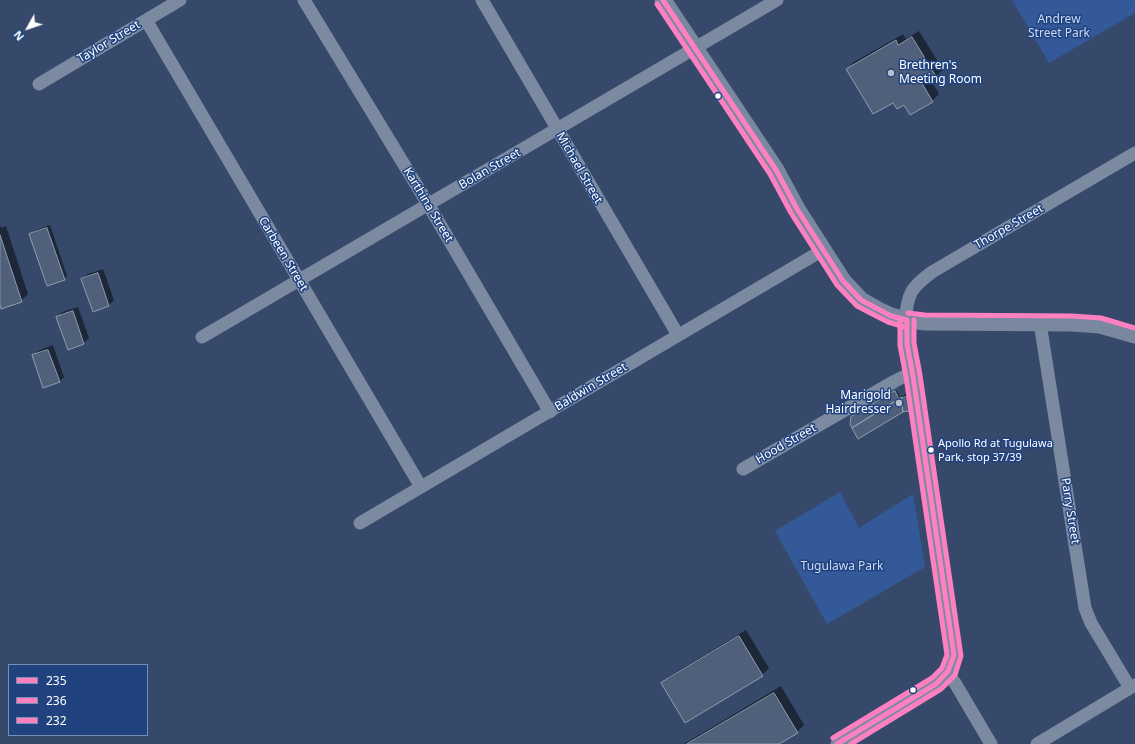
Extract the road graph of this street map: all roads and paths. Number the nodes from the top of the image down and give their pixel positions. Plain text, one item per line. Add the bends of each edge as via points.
1 (180, 0) edge
2 (304, 0) edge
3 (482, 0) edge
4 (663, 0) edge
5 (777, 0) edge
6 (146, 20) junction
7 (695, 48) junction
8 (39, 84) dead end
9 (557, 130) junction
10 (1135, 153) edge
11 (428, 204) junction
12 (823, 250) junction
13 (299, 280) junction
14 (906, 320) junction
15 (1040, 323) junction
16 (678, 335) junction
17 (1135, 335) edge
18 (202, 337) dead end
19 (913, 376) junction
20 (550, 412) junction
21 (743, 469) dead end
22 (422, 487) junction
23 (360, 523) dead end
24 (948, 674) junction
25 (1132, 686) edge
26 (837, 744) edge
27 (991, 744) edge
28 (1037, 744) edge

1 - 6 street, Taylor Street
2 - 11 street, Karthina Street
3 - 9 street, Michael Street
4 - 7 main road
5 - 7 street, Bolan Street
6 - 8 street, Taylor Street
6 - 13 street, Carbeen Street
7 - 9 street, Bolan Street
7 - 12 main road via 776,170
9 - 11 street, Bolan Street
9 - 16 street, Michael Street
10 - 14 street, Thorpe Street via 932,272 912,291
11 - 13 street, Bolan Street
11 - 20 street, Karthina Street
12 - 14 main road via 843,281 861,300 891,316
12 - 16 street, Baldwin Street
13 - 18 street, Bolan Street
13 - 22 street, Carbeen Street
14 - 15 main road
14 - 19 street, Thorpe Street
15 - 17 main road via 1100,325
15 - 25 street, Parry Street via 1085,608 1091,623
16 - 20 street, Baldwin Street
19 - 21 street, Hood Street via 895,381
19 - 24 street, Thorpe Street via 953,641 954,654
20 - 22 street, Baldwin Street
22 - 23 street, Baldwin Street
24 - 26 street via 936,684
24 - 27 street
25 - 28 street

